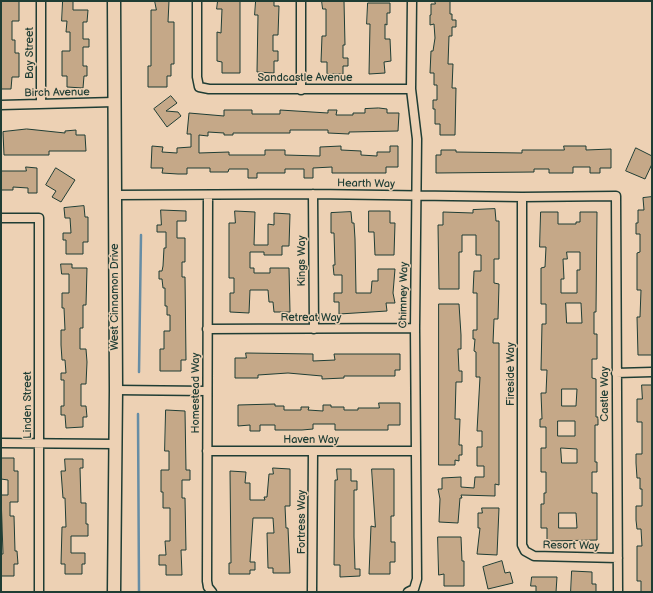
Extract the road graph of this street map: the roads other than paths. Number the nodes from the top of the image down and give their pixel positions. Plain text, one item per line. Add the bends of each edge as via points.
1 (41, 1) edge
2 (114, 1) edge
3 (197, 1) edge
4 (301, 1) edge
5 (412, 1) edge
6 (411, 89) junction
7 (301, 90) junction
8 (114, 102) junction
9 (1, 104) edge
10 (41, 104) junction
11 (313, 194) junction
12 (115, 195) junction
13 (208, 195) junction
14 (416, 196) junction
15 (616, 196) joint
16 (522, 197) junction
17 (1, 218) edge
18 (415, 328) junction
19 (207, 329) junction
20 (314, 329) junction
21 (616, 372) junction
22 (652, 372) edge
23 (116, 390) junction
24 (207, 391) junction
25 (1, 443) edge
26 (40, 443) junction
27 (115, 444) junction
28 (207, 451) junction
29 (313, 451) junction
30 (415, 451) junction
31 (525, 551) joint
32 (618, 558) junction
33 (411, 590) edge
34 (211, 591) edge
35 (40, 592) edge
36 (114, 592) edge
37 (312, 592) edge
38 (618, 592) edge

1 - 10 street, Bay Street
2 - 8 main road, West Cinnamon Drive
3 - 7 street, Sandcastle Avenue via 199,87
4 - 7 street
5 - 6 street, Chimney Way
6 - 7 street, Sandcastle Avenue
6 - 14 street, Chimney Way via 417,139
8 - 10 street, Birch Avenue
8 - 12 main road, West Cinnamon Drive
9 - 10 street, Birch Avenue
11 - 13 street, Hearth Way
11 - 14 street, Hearth Way
11 - 20 street, Kings Way
12 - 13 street, Hearth Way
12 - 23 main road, West Cinnamon Drive
13 - 19 street, Homestead Way
14 - 16 street, Hearth Way
14 - 18 street, Chimney Way
15 - 16 street, Hearth Way
15 - 21 street, Castle Way
16 - 31 street, Fireside Way via 522,539
17 - 26 street, Linden Street via 39,218
18 - 20 street, Retreat Way
18 - 30 street, Chimney Way
19 - 20 street, Retreat Way
19 - 24 street, Homestead Way
21 - 22 street
21 - 32 street, Castle Way
23 - 24 street
23 - 27 main road, West Cinnamon Drive
24 - 28 street, Homestead Way
25 - 26 street
26 - 27 street
26 - 35 street, Linden Street
27 - 36 main road, West Cinnamon Drive
28 - 29 street, Haven Way
28 - 34 street, Homestead Way via 206,581
29 - 30 street, Haven Way
29 - 37 street, Fortress Way
30 - 33 street, Chimney Way via 417,579
31 - 32 street, Resort Way via 534,556
32 - 38 street, Castle Way

